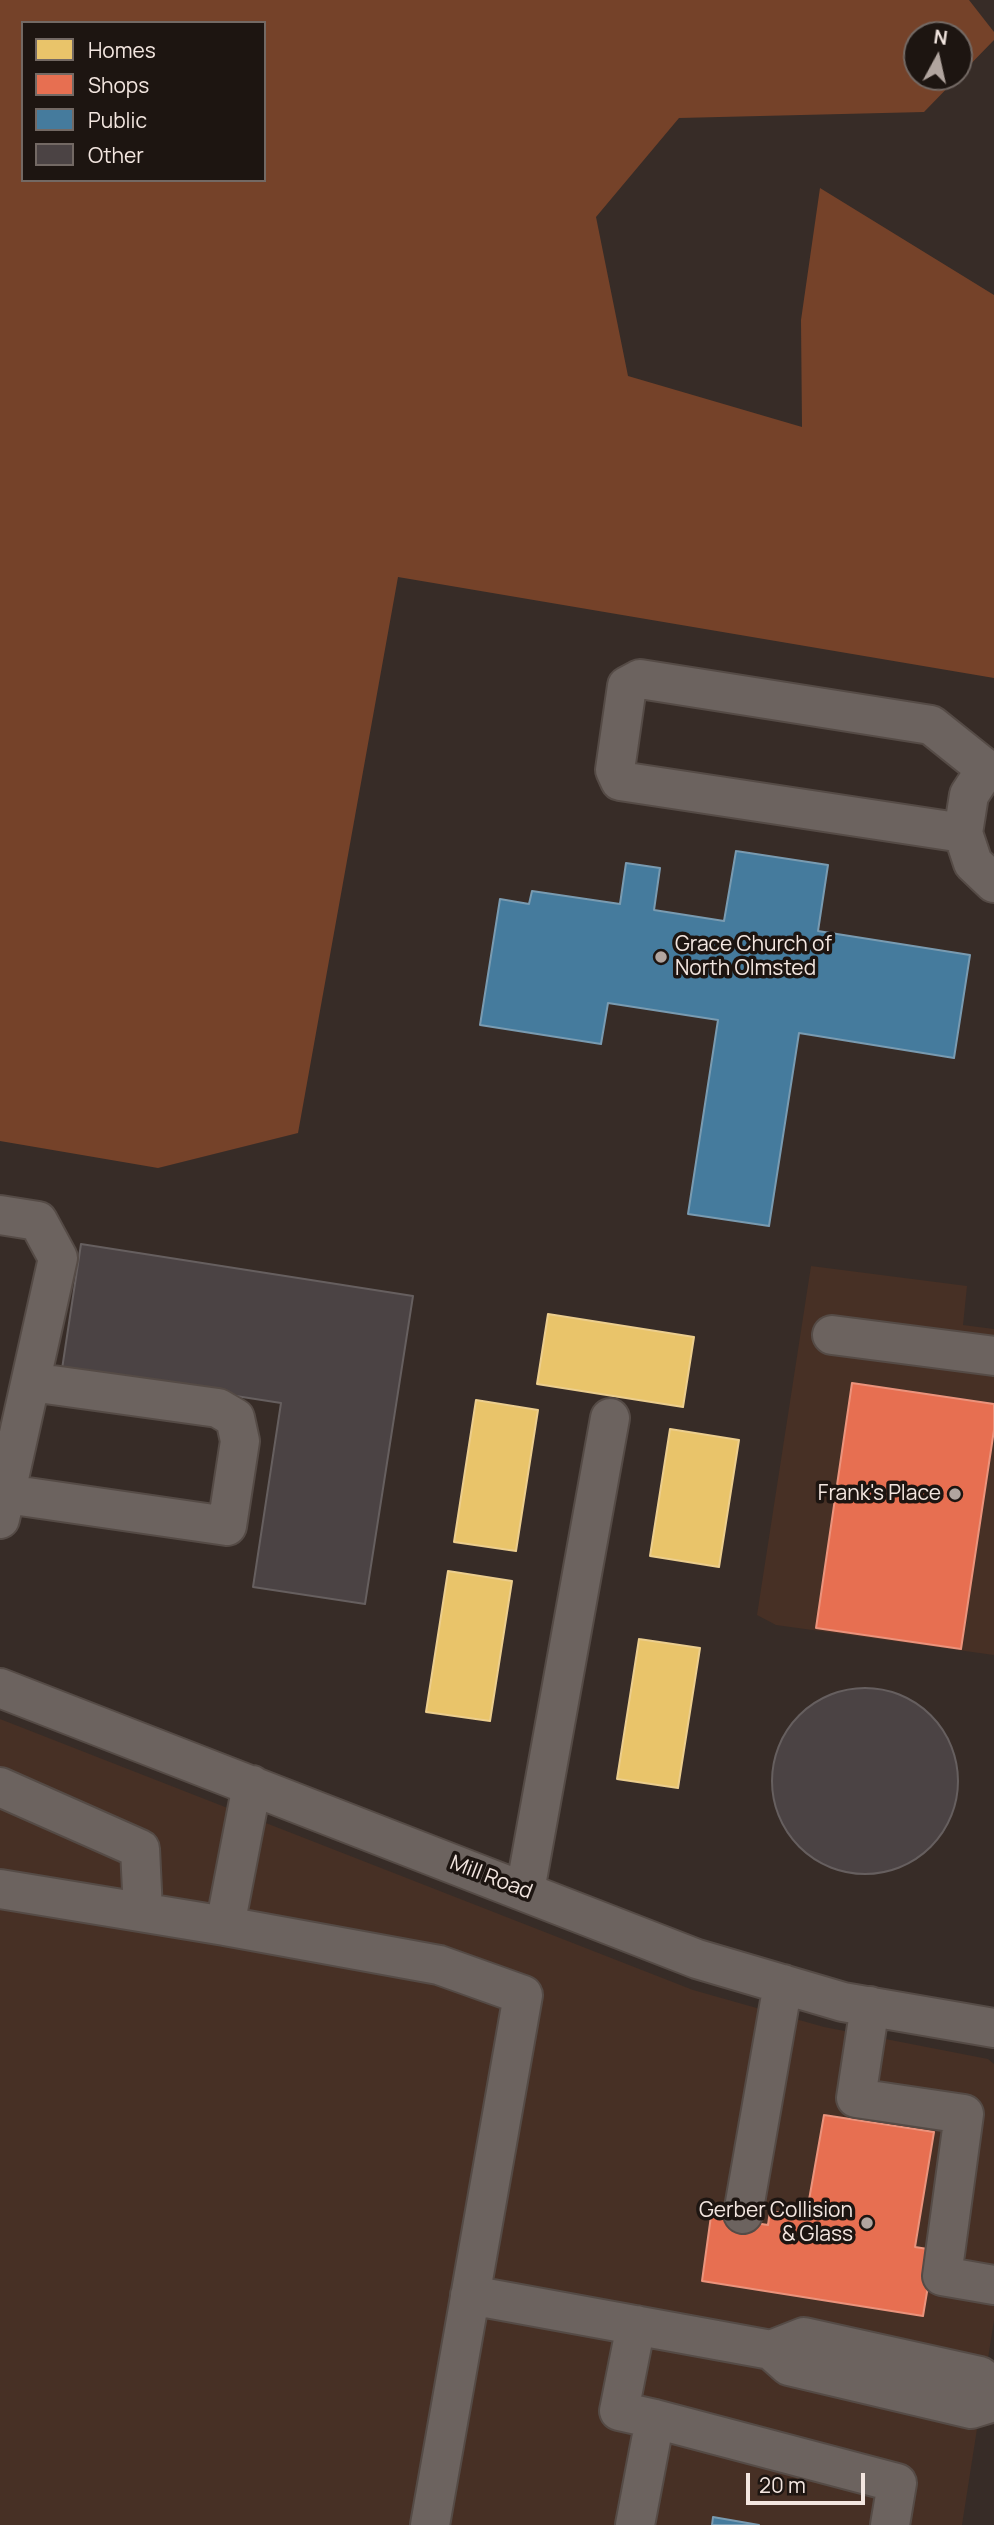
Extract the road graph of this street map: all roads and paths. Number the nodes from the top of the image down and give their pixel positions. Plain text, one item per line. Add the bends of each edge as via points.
1 (990, 770) edge
2 (963, 833) junction
3 (994, 883) edge
4 (0, 1215) edge
5 (832, 1335) dead end
6 (994, 1356) edge
7 (31, 1382) junction
8 (610, 1418) dead end
9 (2, 1503) edge
10 (0, 1688) edge
11 (252, 1785) junction
12 (0, 1787) edge
13 (0, 1889) edge
14 (525, 1891) junction
15 (143, 1911) junction
16 (225, 1926) junction
17 (783, 1984) junction
18 (870, 2006) junction
19 (994, 2028) edge
20 (743, 2214) dead end
21 (994, 2285) edge
22 (470, 2295) junction
23 (636, 2325) junction
24 (771, 2350) junction
25 (994, 2389) edge
26 (994, 2402) edge
27 (654, 2419) junction
28 (430, 2525) edge
29 (635, 2525) edge
30 (890, 2525) edge

1 - 2 street via 968,795
1 - 2 street via 931,725 640,679 627,686 615,770 620,781
2 - 3 street via 974,863
4 - 7 street via 38,1221 58,1258
5 - 6 street
7 - 9 street
7 - 9 street via 218,1408 235,1418 240,1440 228,1526
8 - 14 street
10 - 11 street, Mill Road
11 - 14 street, Mill Road
11 - 16 street
12 - 15 street via 140,1849
13 - 15 street
14 - 17 street, Mill Road via 697,1959
15 - 16 street
16 - 22 street via 439,1965 523,1995
17 - 18 street, Mill Road
17 - 20 street
18 - 19 street, Mill Road
18 - 21 street via 856,2098 964,2114 942,2276
22 - 23 street
22 - 28 street
23 - 24 street
23 - 27 street via 619,2411
24 - 25 street via 804,2337 980,2376
24 - 26 street via 789,2366 958,2406 971,2409
27 - 29 street
27 - 30 street via 897,2483

